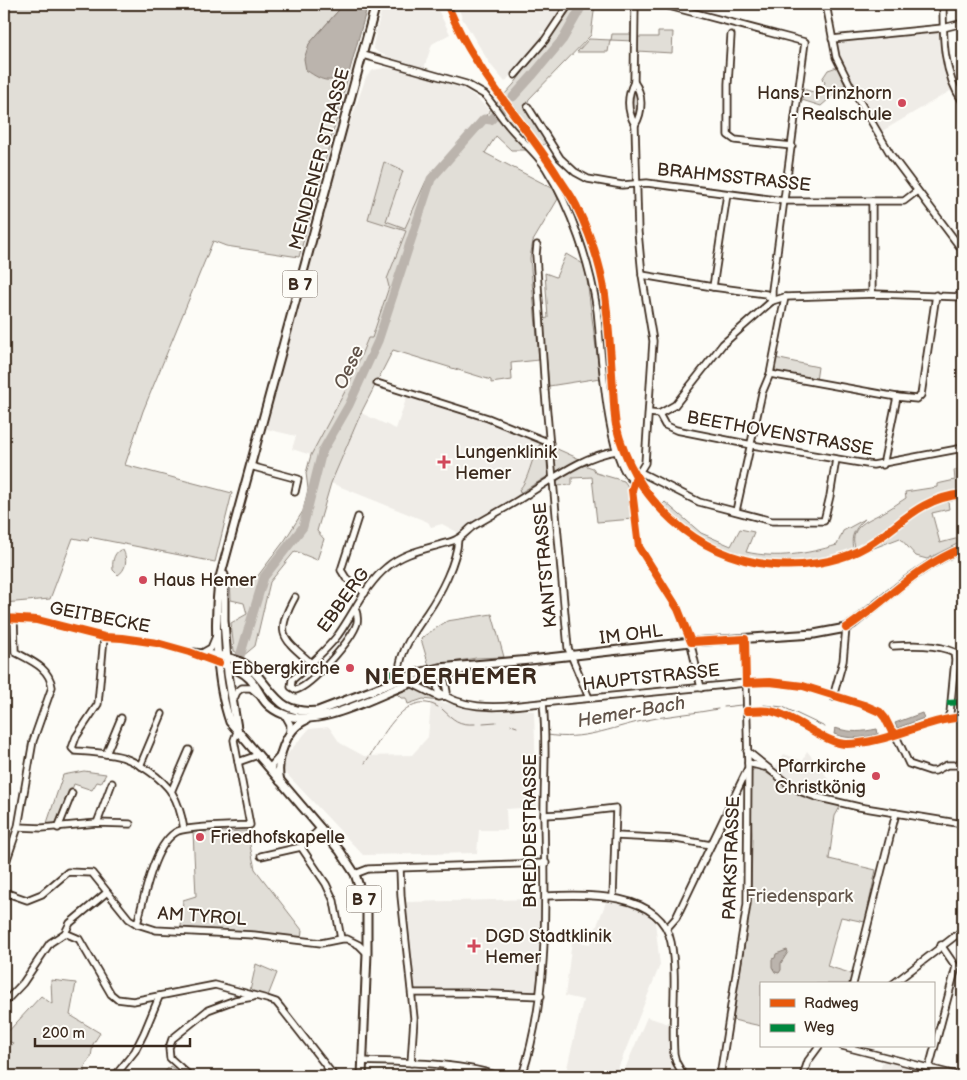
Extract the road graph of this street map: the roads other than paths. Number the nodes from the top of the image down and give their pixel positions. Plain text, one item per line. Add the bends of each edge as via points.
1 (376, 4) edge
2 (569, 4) edge
3 (635, 4) edge
4 (661, 4) edge
5 (826, 4) edge
6 (943, 4) edge
7 (963, 23) edge
8 (943, 28) junction
9 (731, 35) dead end
10 (832, 39) junction
11 (363, 55) junction
12 (515, 75) dead end
13 (634, 82) junction
14 (963, 102) edge
15 (528, 108) dead end
16 (635, 125) junction
17 (792, 146) junction
18 (636, 185) junction
19 (917, 191) junction
20 (726, 194) junction
21 (784, 200) junction
22 (872, 201) junction
23 (538, 245) dead end
24 (963, 251) edge
25 (642, 275) junction
26 (713, 287) junction
27 (872, 294) junction
28 (936, 295) junction
29 (785, 297) junction
30 (963, 297) edge
31 (772, 301) junction
32 (770, 374) junction
33 (377, 383) dead end
34 (897, 397) junction
35 (649, 413) junction
36 (659, 414) junction
37 (550, 443) junction
38 (752, 445) junction
39 (963, 448) edge
40 (616, 451) junction
41 (836, 459) junction
42 (883, 465) junction
43 (250, 466) junction
44 (640, 472) junction
45 (552, 479) junction
46 (634, 481) junction
47 (295, 492) dead end
48 (736, 511) junction
49 (358, 517) dead end
50 (458, 539) junction
51 (963, 548) edge
52 (224, 564) junction
53 (365, 593) junction
54 (295, 597) dead end
55 (355, 608) junction
56 (4, 618) edge
57 (14, 618) junction
58 (846, 628) junction
59 (217, 632) junction
60 (104, 637) junction
61 (745, 639) junction
62 (691, 642) junction
63 (894, 646) dead end
64 (189, 652) junction
65 (203, 652) junction
66 (570, 656) junction
67 (227, 657) junction
68 (219, 659) junction
69 (312, 663) junction
70 (400, 664) dead end
71 (480, 664) junction
72 (227, 666) junction
73 (439, 668) junction
74 (444, 674) junction
75 (436, 676) junction
76 (411, 683) junction
77 (746, 683) junction
78 (702, 688) junction
79 (259, 694) junction
80 (445, 696) junction
81 (833, 696) junction
82 (589, 698) junction
83 (543, 703) junction
84 (232, 706) junction
85 (344, 706) junction
86 (747, 711) junction
87 (162, 714) dead end
88 (285, 715) junction
89 (963, 717) edge
90 (121, 718) dead end
91 (947, 718) junction
92 (309, 719) junction
93 (237, 729) junction
94 (290, 734) junction
95 (896, 734) junction
96 (189, 750) dead end
97 (748, 751) junction
98 (106, 754) junction
99 (259, 756) junction
100 (277, 759) junction
101 (238, 762) junction
102 (959, 763) dead end
103 (748, 765) junction
104 (140, 766) junction
105 (766, 768) junction
106 (271, 771) junction
107 (280, 781) junction
108 (112, 783) dead end
109 (171, 792) junction
110 (72, 793) dead end
111 (896, 813) junction
112 (544, 814) junction
113 (97, 823) junction
114 (130, 824) dead end
115 (963, 824) edge
116 (18, 827) junction
117 (58, 828) junction
118 (321, 828) junction
119 (184, 829) junction
120 (616, 836) junction
121 (711, 845) junction
122 (301, 847) junction
123 (261, 856) dead end
124 (546, 863) junction
125 (4, 868) edge
126 (402, 868) junction
127 (355, 874) junction
128 (4, 892) edge
129 (106, 893) junction
130 (546, 896) junction
131 (613, 897) junction
132 (137, 924) junction
133 (667, 928) junction
134 (963, 930) edge
135 (64, 933) junction
136 (341, 939) junction
137 (941, 945) junction
138 (367, 953) junction
139 (854, 982) edge
140 (895, 982) edge
141 (239, 990) junction
142 (412, 993) junction
143 (255, 996) junction
144 (541, 996) junction
145 (159, 997) junction
146 (238, 999) junction
147 (4, 1003) edge
148 (817, 1048) edge
149 (850, 1048) edge
150 (362, 1061) junction
151 (411, 1063) junction
152 (449, 1066) junction
153 (930, 1068) junction
154 (115, 1076) edge
155 (190, 1076) edge
156 (334, 1076) edge
157 (362, 1076) edge
158 (447, 1076) edge
159 (499, 1076) edge
160 (522, 1076) edge
161 (684, 1076) edge
162 (720, 1076) edge
163 (803, 1076) edge
164 (960, 1076) edge

1 - 11 main road, MENDENER STRASSE / B 7
2 - 12 street via 545,40
3 - 13 street
4 - 17 street via 805,42
5 - 10 street
6 - 8 street
7 - 8 street
8 - 10 street
8 - 14 street via 950,74
9 - 17 street via 728,135 735,140
10 - 19 street via 836,57 850,85 891,155
11 - 40 street via 466,84 486,95 546,167 574,227 587,265 597,308 604,380
11 - 43 main road, MENDENER STRASSE / B 7
13 - 16 street via 628,104
13 - 16 street via 641,94 639,118
15 - 18 street, BRAHMSSTRASSE via 560,158 575,172 588,179 622,186
16 - 18 street
17 - 21 street
18 - 20 street, BRAHMSSTRASSE
18 - 25 street
19 - 22 street, BRAHMSSTRASSE via 904,201
19 - 24 street
20 - 21 street, BRAHMSSTRASSE
20 - 26 street
21 - 22 street, BRAHMSSTRASSE
21 - 31 street
22 - 27 street
23 - 37 street, KANTSTRASSE via 536,256
25 - 26 street
25 - 35 street via 653,341
26 - 31 street via 766,294
27 - 28 street
27 - 29 street
28 - 30 street
28 - 34 street via 921,395 917,399
29 - 31 street
29 - 32 street
31 - 36 street via 723,344 675,405
32 - 34 street
32 - 38 street via 762,392
33 - 37 street via 488,418
34 - 42 street
35 - 36 street
35 - 44 street via 645,463
36 - 38 street, BEETHOVENSTRASSE via 664,426 676,430
37 - 45 street, KANTSTRASSE
38 - 41 street, BEETHOVENSTRASSE
38 - 48 street
39 - 42 street, BEETHOVENSTRASSE
40 - 45 street, EBBERG via 586,459
40 - 46 street via 626,475
41 - 42 street, BEETHOVENSTRASSE
41 - 48 street via 824,521 772,520
43 - 47 street via 298,479
43 - 52 main road, MENDENER STRASSE / B 7
44 - 46 street
44 - 48 street via 699,502
45 - 50 street, EBBERG
45 - 66 street, KANTSTRASSE
46 - 62 street via 632,490 639,547 678,609
49 - 53 street via 341,570
50 - 53 street, EBBERG via 402,557 387,567
50 - 70 street via 448,572 409,641
51 - 58 main road via 916,573
52 - 59 main road, MENDENER STRASSE / B 7 via 217,600
52 - 67 main road, B 7
53 - 55 street, EBBERG
54 - 69 street via 289,608 284,634 290,645
55 - 69 street, EBBERG via 337,636
55 - 69 street, EBBERG via 357,624 326,667 302,688 296,690 291,687 292,680
56 - 57 street, GEITBECKE
57 - 60 street, GEITBECKE via 43,621
57 - 116 street via 15,652 46,672 52,687 33,741
58 - 61 main road, IM OHL via 814,634
58 - 81 street via 843,661
59 - 65 street via 210,648
59 - 68 main road, MENDENER STRASSE / B 7
60 - 64 street, GEITBECKE via 139,640
60 - 98 street via 98,704 72,748
61 - 62 main road, IM OHL
61 - 77 street, PARKSTRASSE
62 - 66 main road, IM OHL
62 - 78 street
63 - 91 street via 912,645 954,652
64 - 65 street, GEITBECKE
64 - 68 street, GEITBECKE
65 - 68 street, GEITBECKE
66 - 71 main road, IM OHL
66 - 82 street, KANTSTRASSE
67 - 68 main road
67 - 72 main road, B 7
67 - 85 main road via 250,668 277,700 290,708 308,712
68 - 72 main road
68 - 93 main road, B 7 via 227,712
71 - 73 main road, IM OHL
71 - 74 main road, IM OHL
72 - 79 main road via 251,680
72 - 84 main road, B 7
73 - 74 street
73 - 75 street
73 - 85 main road via 418,673
74 - 75 main road
74 - 80 street
75 - 76 main road
75 - 80 street via 438,690
76 - 80 street, HAUPTSTRASSE
76 - 85 main road
77 - 78 street, HAUPTSTRASSE
77 - 81 street, HAUPTSTRASSE via 783,683
77 - 86 street, PARKSTRASSE
78 - 82 street, HAUPTSTRASSE
79 - 84 street via 251,688 242,688
79 - 88 main road via 276,711
80 - 83 street, HAUPTSTRASSE via 466,704 489,706
81 - 95 street, HAUPTSTRASSE via 880,712
82 - 83 street, HAUPTSTRASSE
83 - 112 street, BREDDESTRASSE
84 - 93 main road, B 7
85 - 92 main road via 323,717
86 - 95 street via 773,711 845,744 865,743
86 - 97 street, PARKSTRASSE
87 - 104 street
88 - 92 main road
88 - 94 street via 290,724
89 - 91 street
90 - 98 street
91 - 95 street
92 - 94 main road via 298,724
93 - 99 main road, B 7
93 - 101 street via 234,740
94 - 100 main road
95 - 102 street, HAUPTSTRASSE via 907,761 912,765 935,771
96 - 109 street
97 - 103 street, PARKSTRASSE
97 - 105 street
98 - 104 street
99 - 100 street via 266,760
99 - 101 street
99 - 106 main road, B 7
100 - 106 street
100 - 107 main road
101 - 119 street via 250,825
103 - 105 street
103 - 121 street
103 - 162 street, PARKSTRASSE via 747,904
104 - 109 street
105 - 111 street via 788,784 816,797
106 - 107 main road, B 7
107 - 118 main road, B 7
108 - 113 street
109 - 119 street
110 - 117 street
111 - 115 street
111 - 139 street
112 - 120 street via 616,808
112 - 124 street, BREDDESTRASSE
113 - 114 street
113 - 117 street
116 - 117 street
116 - 125 street
118 - 122 street
118 - 127 main road, B 7
119 - 132 street via 166,841 154,864
120 - 121 street via 676,839
120 - 131 street
121 - 133 street via 676,918
122 - 123 street
122 - 136 street via 334,902
124 - 126 street
124 - 130 street, BREDDESTRASSE
126 - 127 street via 368,869
126 - 142 street via 401,896
127 - 138 main road, B 7 via 367,911
128 - 129 street, AM TYROL via 27,900 42,894 68,872 92,873
129 - 132 street, AM TYROL
129 - 135 street via 70,923
130 - 131 street
130 - 144 street, BREDDESTRASSE
131 - 133 street via 644,909
132 - 136 street, AM TYROL via 156,930 254,935 321,943
133 - 161 street via 672,952 674,1054
134 - 137 street
135 - 145 street via 79,939 117,999 133,1001
135 - 147 street via 50,943 23,983
136 - 138 street via 352,941
137 - 140 street
137 - 153 street via 956,967
138 - 150 main road, B 7
141 - 143 street
141 - 145 street via 215,985
141 - 146 street
142 - 144 street
142 - 151 street
143 - 146 street
143 - 156 street via 276,1002
144 - 160 street, BREDDESTRASSE
145 - 154 street via 135,1051
146 - 155 street via 208,1010 172,1039 170,1058
148 - 163 street via 808,1060
149 - 153 street
150 - 151 street
150 - 157 main road, B 7
151 - 152 street
152 - 158 street
152 - 159 street via 482,1070
153 - 164 street

